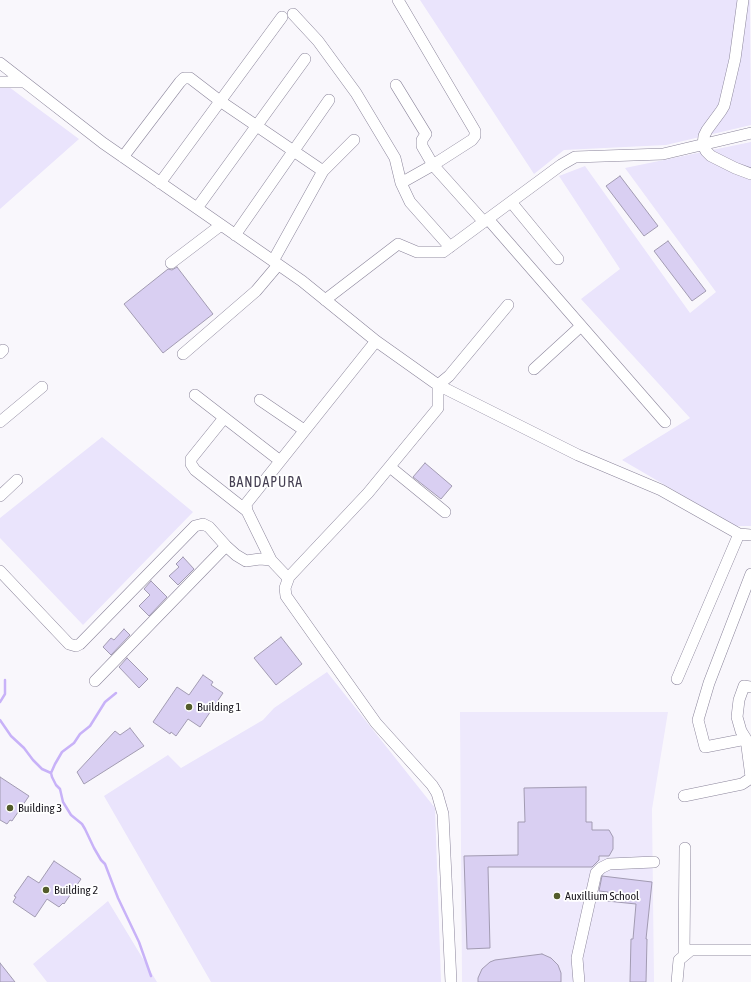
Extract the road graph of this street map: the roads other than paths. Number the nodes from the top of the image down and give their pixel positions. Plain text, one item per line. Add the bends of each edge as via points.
1 (398, 0) edge
2 (743, 0) edge
3 (293, 14) dead end
4 (282, 17) dead end
5 (305, 59) dead end
6 (0, 63) edge
7 (0, 82) edge
8 (24, 82) junction
9 (396, 85) dead end
10 (329, 100) dead end
11 (220, 101) junction
12 (257, 127) junction
13 (751, 133) edge
14 (354, 140) dead end
15 (703, 145) junction
16 (293, 152) junction
17 (123, 157) junction
18 (433, 165) junction
19 (323, 172) junction
20 (751, 174) edge
21 (160, 183) junction
22 (401, 183) junction
23 (511, 202) junction
24 (197, 208) junction
25 (486, 221) junction
26 (221, 225) junction
27 (235, 235) junction
28 (450, 247) junction
29 (558, 258) dead end
30 (171, 263) dead end
31 (275, 263) junction
32 (325, 300) junction
33 (508, 305) dead end
34 (581, 326) junction
35 (376, 341) junction
36 (183, 354) dead end
37 (534, 369) dead end
38 (438, 385) junction
39 (42, 387) dead end
40 (195, 395) dead end
41 (260, 400) dead end
42 (224, 418) junction
43 (0, 422) edge
44 (665, 422) dead end
45 (304, 430) junction
46 (279, 460) junction
47 (390, 467) junction
48 (16, 480) dead end
49 (0, 496) edge
50 (247, 511) junction
51 (445, 512) dead end
52 (739, 534) junction
53 (751, 535) edge
54 (226, 546) junction
55 (271, 560) junction
56 (0, 571) edge
57 (751, 574) edge
58 (288, 578) junction
59 (677, 679) dead end
60 (95, 681) dead end
61 (751, 687) edge
62 (746, 739) junction
63 (751, 778) edge
64 (684, 796) dead end
65 (685, 848) dead end
66 (654, 862) dead end
67 (751, 950) edge
68 (684, 954) junction
69 (451, 982) edge
70 (578, 982) edge
71 (677, 982) edge

1 - 18 street via 475,131 472,140
2 - 15 street via 735,59 724,106 707,130
3 - 22 street via 318,41 356,93 395,158
4 - 11 street
5 - 12 street
6 - 8 street
7 - 8 street
8 - 17 street
9 - 18 street via 426,134 422,146
10 - 16 street
11 - 12 street
11 - 17 street via 190,78 184,78
11 - 21 street
12 - 16 street
12 - 24 street
13 - 15 street
14 - 19 street
15 - 20 street via 712,156
15 - 23 street via 663,154 575,158 561,165
16 - 19 street
16 - 27 street
17 - 21 street
18 - 22 street
18 - 25 street
19 - 31 street
21 - 24 street
22 - 28 street via 410,202
23 - 25 street
23 - 29 street
24 - 26 street
25 - 28 street
25 - 34 street
26 - 27 street
26 - 30 street
27 - 31 street
28 - 32 street via 443,252 417,252 398,244
31 - 32 street
31 - 36 street via 256,291
32 - 35 street
33 - 38 street via 449,376
34 - 37 street
34 - 44 street
35 - 38 street
35 - 45 street
38 - 47 street via 438,408
38 - 52 street via 578,455 661,490
39 - 43 street
40 - 42 street
41 - 45 street
42 - 46 street
42 - 50 street via 191,459 191,464 195,470
45 - 46 street
46 - 50 street via 246,504
47 - 51 street
47 - 58 street
48 - 49 street
50 - 55 street
52 - 53 street
52 - 59 street
54 - 55 street via 246,561
54 - 56 street via 209,527 203,524 195,526 76,646 69,644
54 - 60 street
55 - 58 street
57 - 62 street via 709,682 698,720 705,747
58 - 69 street via 286,596 376,723 432,785 440,801 443,814
61 - 62 street via 744,686 736,716
62 - 63 street
63 - 64 street via 742,784
65 - 68 street
66 - 70 street via 608,864 596,874 577,958
67 - 68 street via 691,950
68 - 71 street via 679,960

